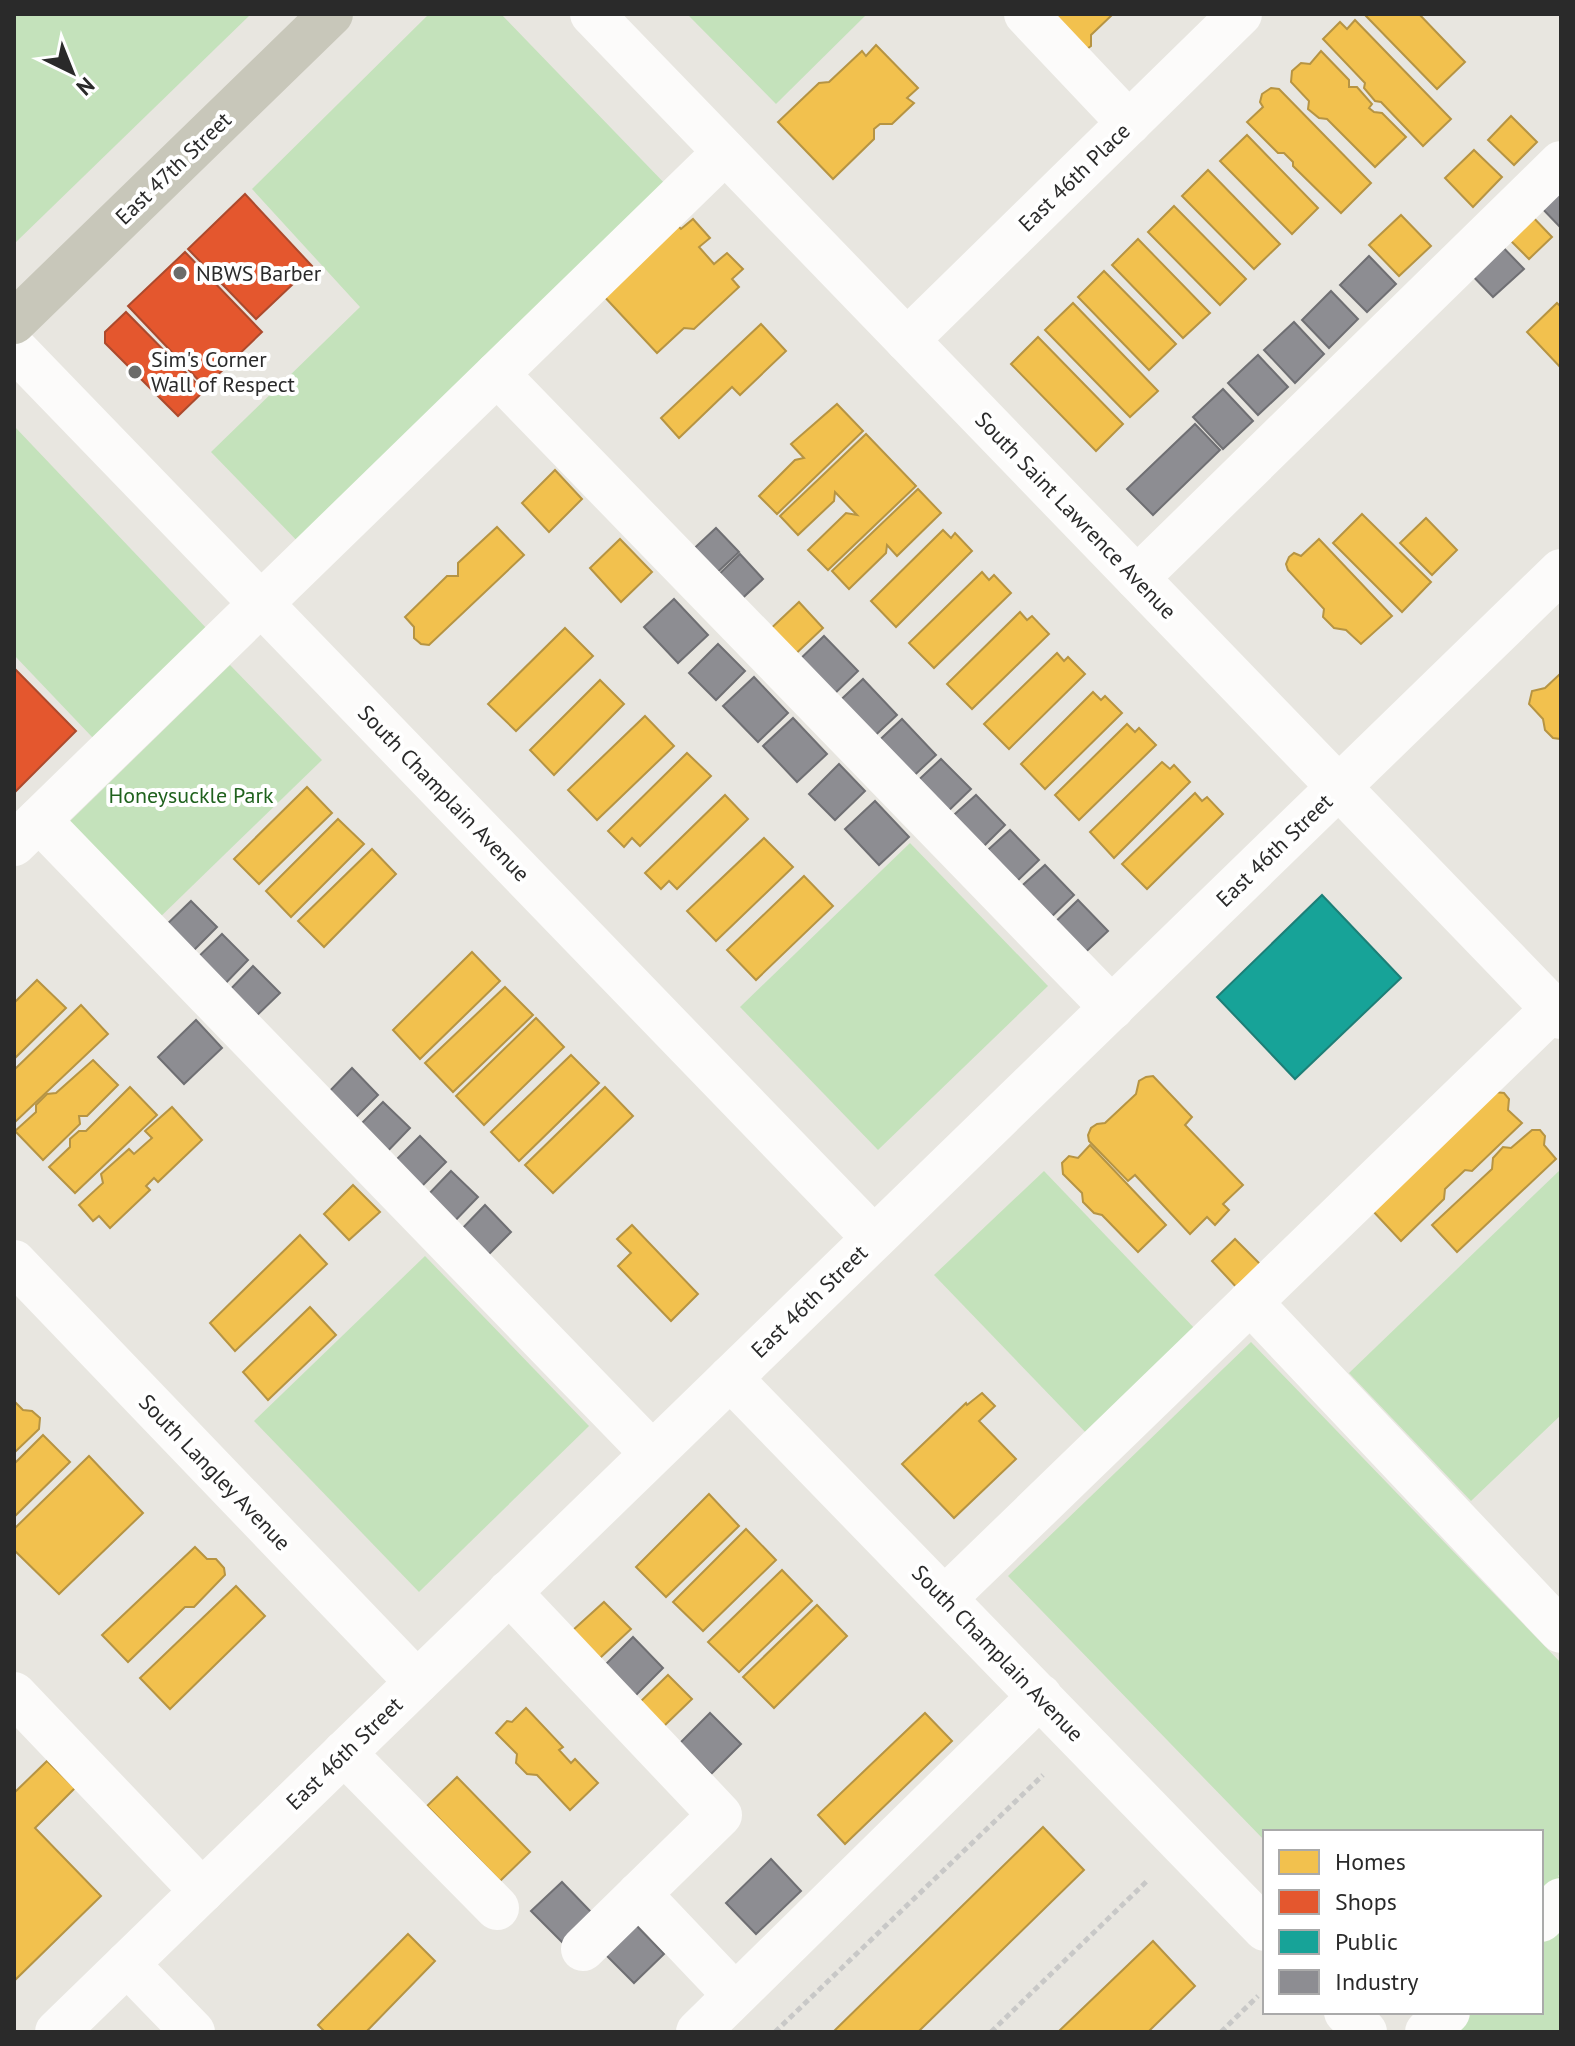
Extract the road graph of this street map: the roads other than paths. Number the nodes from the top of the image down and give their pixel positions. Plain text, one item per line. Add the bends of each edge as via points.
1 (331, 14) edge
2 (592, 14) edge
3 (1026, 14) edge
4 (1240, 14) edge
5 (1129, 123) junction
6 (725, 152) junction
7 (1561, 163) edge
8 (14, 322) edge
9 (907, 340) junction
10 (14, 348) edge
11 (497, 374) junction
12 (1559, 575) edge
13 (1137, 578) junction
14 (262, 604) junction
15 (1339, 786) junction
16 (27, 832) edge
17 (1112, 1008) junction
18 (1557, 1013) edge
19 (874, 1238) junction
20 (14, 1262) edge
21 (1250, 1302) junction
22 (730, 1378) junction
23 (652, 1453) junction
24 (509, 1592) junction
25 (945, 1598) junction
26 (1561, 1631) edge
27 (417, 1682) junction
28 (14, 1694) edge
29 (1040, 1696) junction
30 (344, 1753) junction
31 (202, 1891) junction
32 (639, 1894) junction
33 (1561, 1900) edge
34 (497, 1908) dead end
35 (1543, 1918) edge
36 (1263, 1927) edge
37 (583, 1949) dead end
38 (127, 1964) junction
39 (735, 1995) junction
40 (1348, 2014) edge
41 (1446, 2014) edge
42 (57, 2032) edge
43 (193, 2032) edge
44 (698, 2032) edge
45 (1365, 2032) edge
46 (1427, 2032) edge

1 - 8 main road, East 47th Street
2 - 6 street, South Saint Lawrence Avenue
3 - 5 street
4 - 5 street, East 46th Place
5 - 9 street, East 46th Place
6 - 9 street, South Saint Lawrence Avenue
6 - 11 street
7 - 13 street
9 - 13 street, South Saint Lawrence Avenue
10 - 14 street, South Champlain Avenue
11 - 14 street
11 - 17 street
12 - 15 street, East 46th Street
13 - 15 street, South Saint Lawrence Avenue
14 - 16 street
14 - 19 street, South Champlain Avenue
15 - 17 street, East 46th Street
15 - 18 street, South Saint Lawrence Avenue
16 - 23 street
17 - 19 street, East 46th Street
18 - 21 street
19 - 22 street, East 46th Street
20 - 27 street, South Langley Avenue
21 - 25 street
21 - 26 street
22 - 23 street, East 46th Street
22 - 25 street, South Champlain Avenue
23 - 24 street, East 46th Street
24 - 27 street, East 46th Street
24 - 32 street via 720,1815
25 - 29 street, South Champlain Avenue
27 - 30 street, East 46th Street
28 - 31 street
29 - 36 street, South Champlain Avenue
29 - 39 street
30 - 31 street, East 46th Street
30 - 34 street
31 - 38 street, East 46th Street
32 - 37 street
32 - 39 street
33 - 35 street
38 - 42 street, East 46th Street
38 - 43 street
39 - 44 street
40 - 45 street
41 - 46 street

